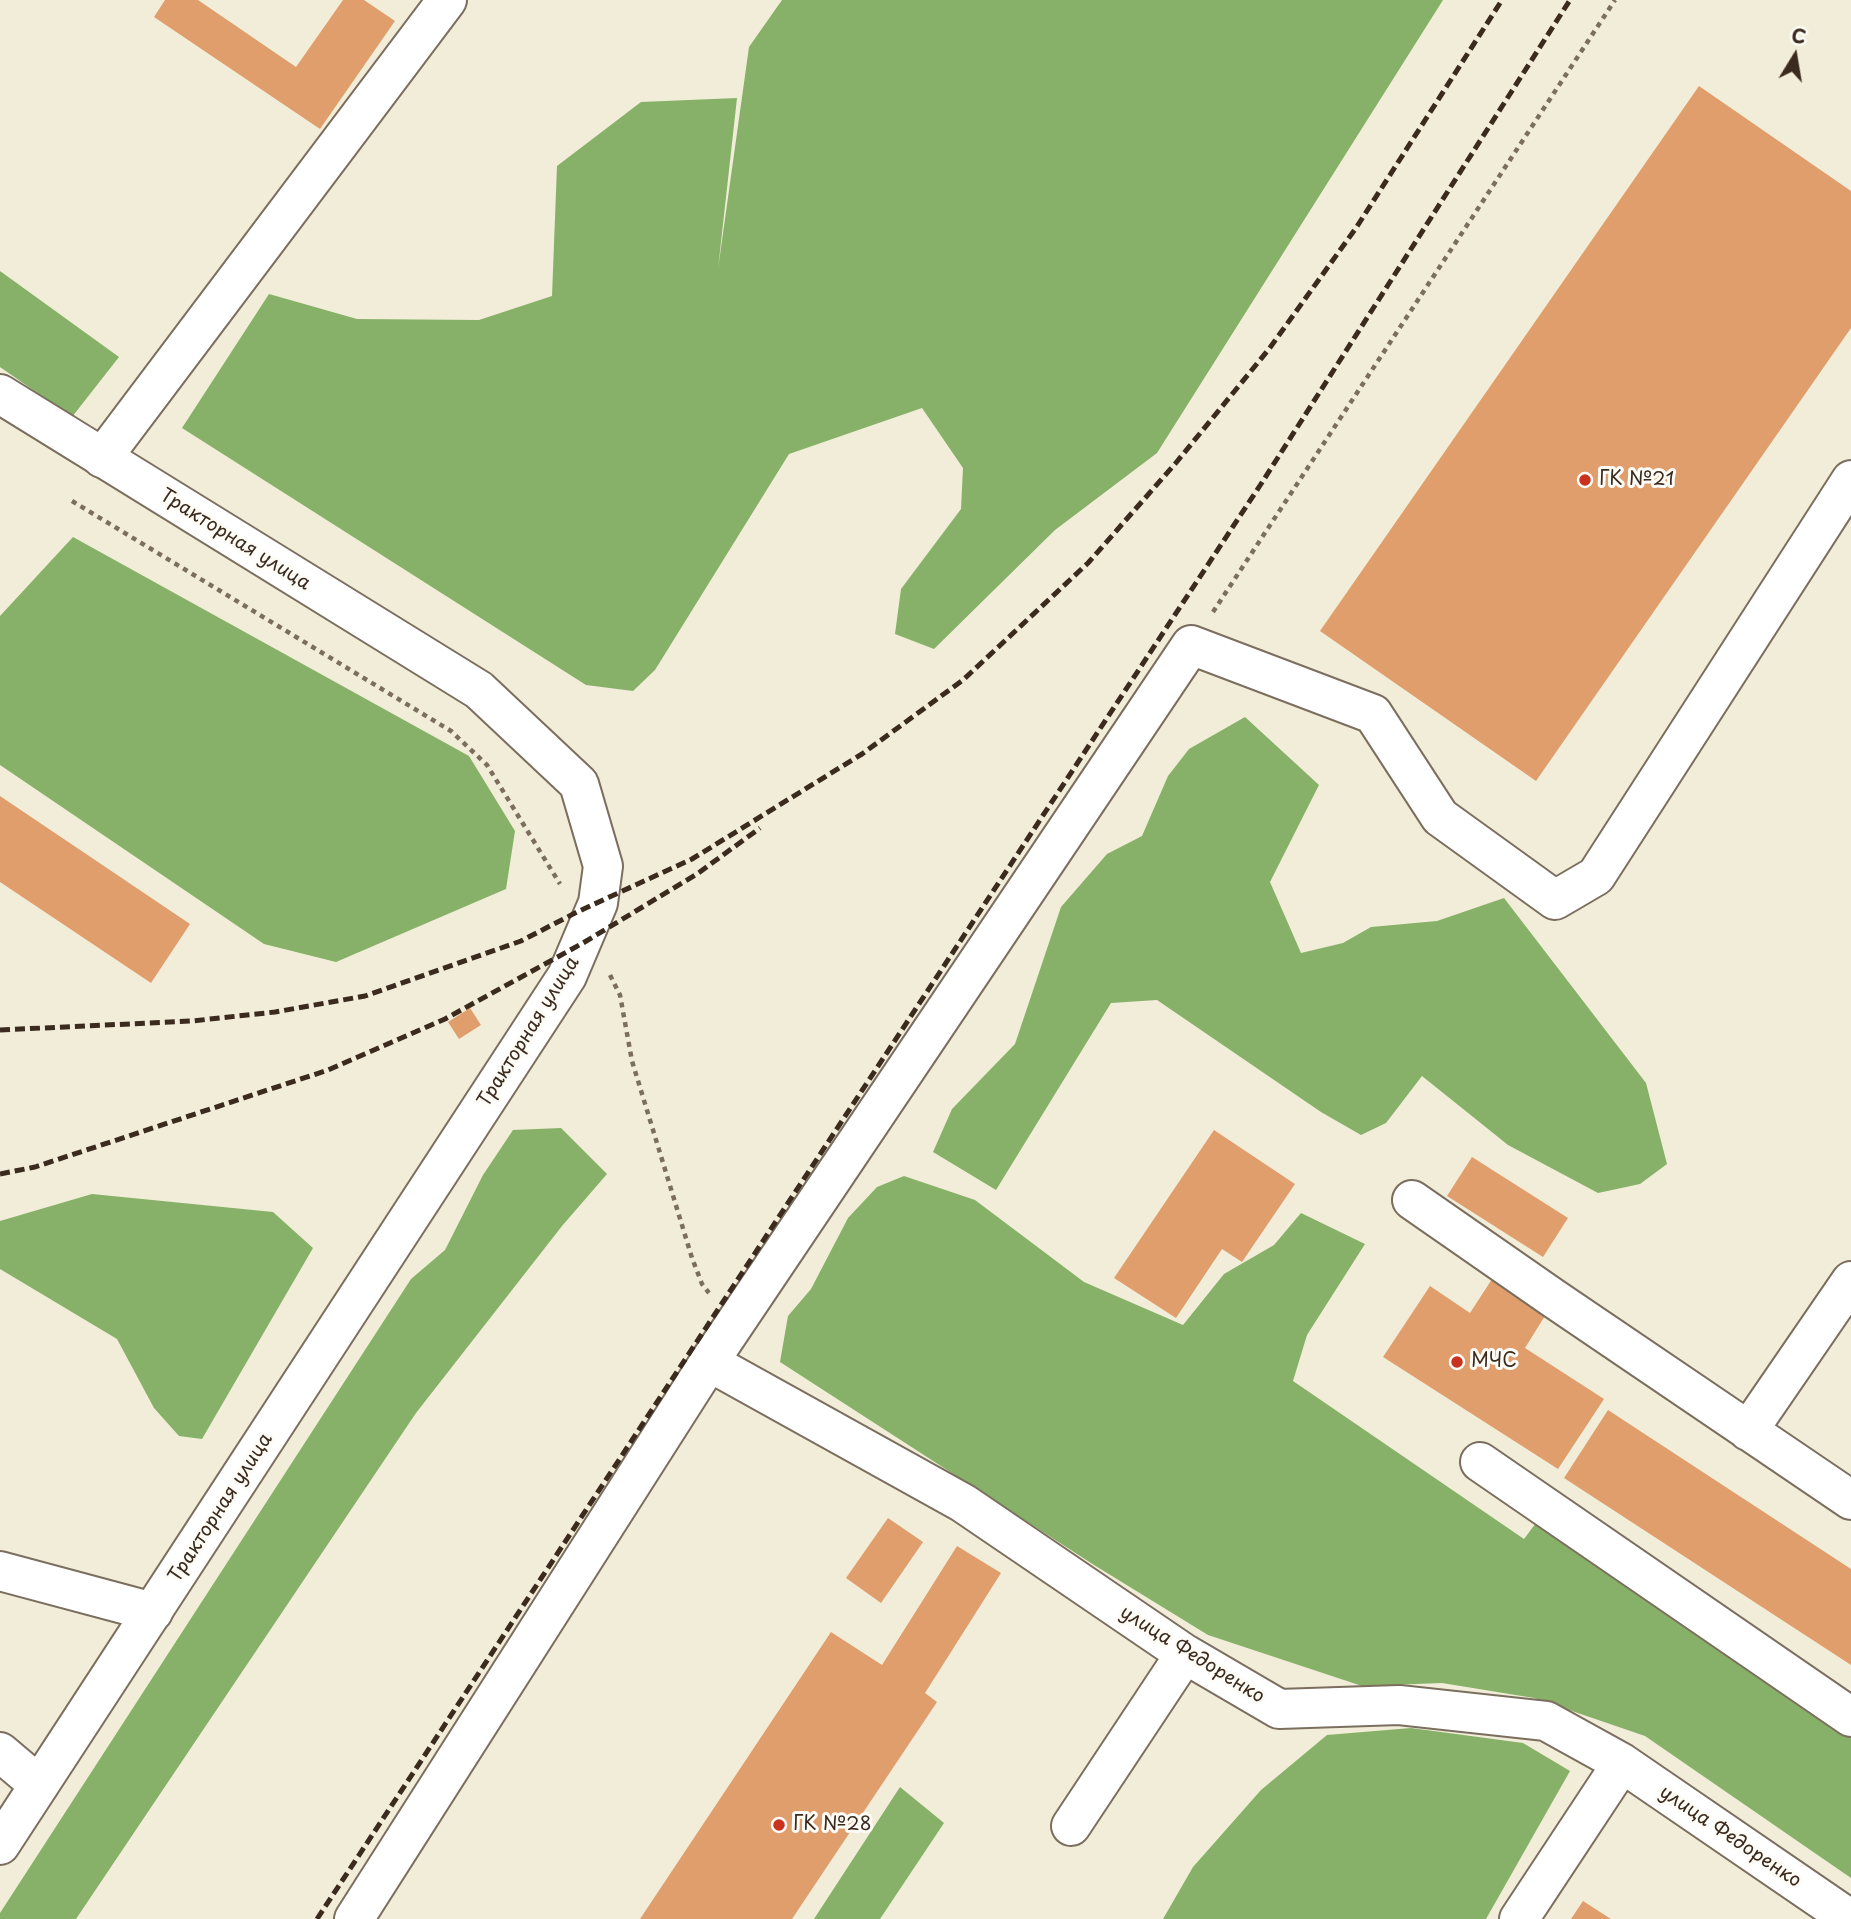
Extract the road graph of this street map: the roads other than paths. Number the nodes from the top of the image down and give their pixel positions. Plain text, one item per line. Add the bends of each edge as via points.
1 (447, 0) edge
2 (0, 394) edge
3 (102, 458) junction
4 (1851, 480) edge
5 (1412, 1200) dead end
6 (1851, 1281) edge
7 (709, 1362) junction
8 (1748, 1431) junction
9 (1480, 1462) dead end
10 (1851, 1500) edge
11 (0, 1571) edge
12 (153, 1612) junction
13 (1185, 1654) junction
14 (1851, 1717) edge
15 (0, 1752) edge
16 (1622, 1763) junction
17 (40, 1785) junction
18 (1071, 1826) dead end
19 (0, 1845) edge
20 (354, 1919) edge
21 (1519, 1919) edge
22 (1850, 1919) edge

1 - 3 main road
2 - 3 main road, Тракторная улица
3 - 12 main road, Тракторная улица via 479,690 579,784 603,866 598,903 567,976
4 - 7 main road via 1596,876 1555,900 1440,817 1373,714 1191,645
5 - 8 main road
6 - 8 main road
7 - 13 main road, улица Федоренко via 963,1503
7 - 20 main road
8 - 10 main road
9 - 14 main road
11 - 12 main road
12 - 17 main road, Тракторная улица
13 - 16 main road, улица Федоренко via 1279,1709 1399,1705 1546,1721
13 - 18 main road
15 - 17 main road
16 - 21 main road
16 - 22 main road, улица Федоренко
17 - 19 main road, Тракторная улица

